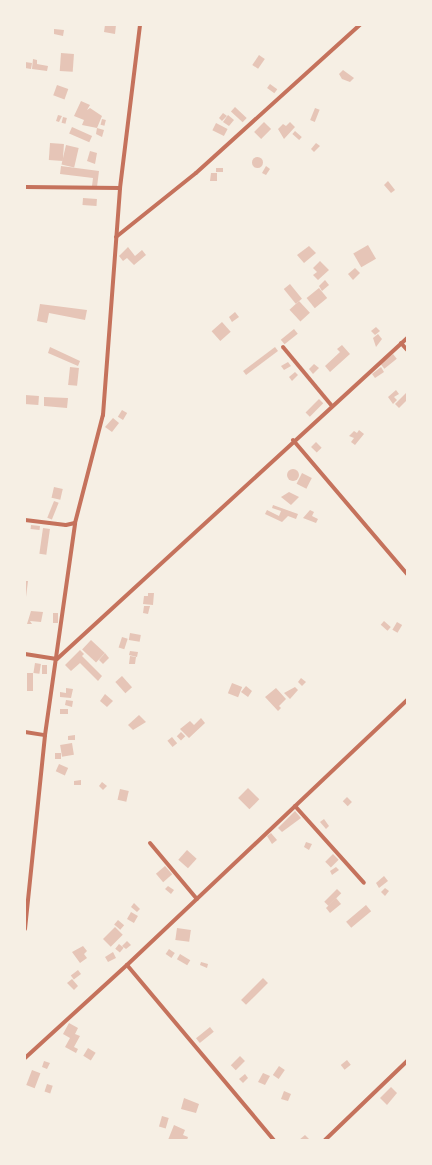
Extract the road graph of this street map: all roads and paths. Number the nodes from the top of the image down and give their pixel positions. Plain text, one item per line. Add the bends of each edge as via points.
1 (140, 25) edge
2 (360, 25) edge
3 (25, 187) edge
4 (120, 188) junction
5 (116, 237) junction
6 (407, 338) edge
7 (401, 343) junction
8 (283, 346) dead end
9 (407, 350) edge
10 (332, 406) junction
11 (293, 440) junction
12 (25, 520) edge
13 (75, 523) junction
14 (407, 574) edge
15 (25, 654) edge
16 (57, 658) junction
17 (407, 700) edge
18 (25, 732) edge
19 (45, 735) junction
20 (296, 806) junction
21 (150, 843) dead end
22 (364, 882) dead end
23 (197, 899) junction
24 (25, 929) edge
25 (127, 965) junction
26 (25, 1058) edge
27 (407, 1061) edge
28 (274, 1140) edge
29 (325, 1140) edge

1 - 4 street
2 - 5 street via 196,173
3 - 4 street
4 - 5 street
5 - 13 street via 103,415
6 - 7 street
7 - 9 street
7 - 10 street
8 - 10 street
10 - 11 street
11 - 14 street
11 - 16 street
12 - 13 street via 66,525
13 - 16 street
15 - 16 street
16 - 19 street
17 - 20 street
18 - 19 street
19 - 24 street
20 - 22 street
20 - 23 street
21 - 23 street
23 - 25 street
25 - 26 street
25 - 28 street
27 - 29 street

